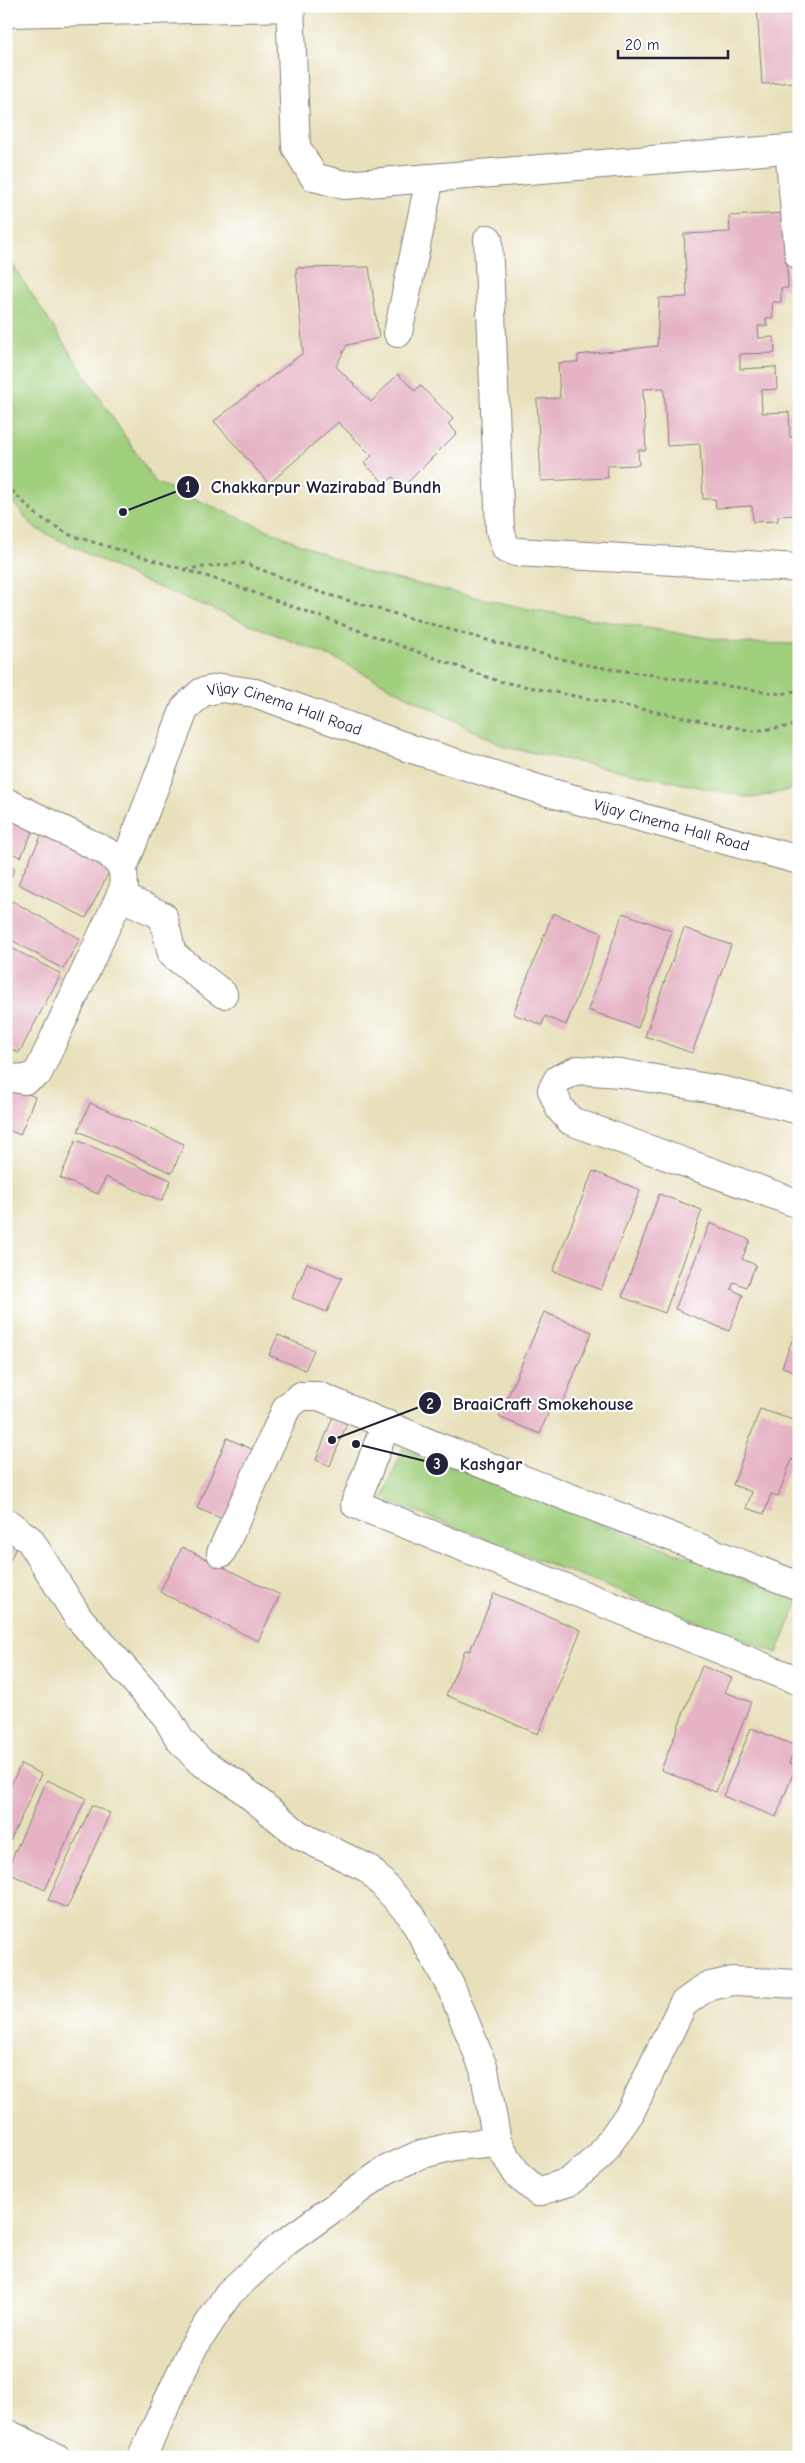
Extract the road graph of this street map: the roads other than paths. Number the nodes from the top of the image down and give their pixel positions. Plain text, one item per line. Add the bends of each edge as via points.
1 (290, 7) edge
2 (6, 13) edge
3 (794, 148) edge
4 (430, 178) junction
5 (488, 240) dead end
6 (799, 255) edge
7 (398, 333) dead end
8 (799, 568) edge
9 (6, 802) edge
10 (799, 860) edge
11 (123, 868) junction
12 (120, 896) junction
13 (223, 994) dead end
14 (6, 1077) edge
15 (799, 1110) edge
16 (799, 1204) edge
17 (386, 1424) junction
18 (6, 1522) edge
19 (221, 1553) dead end
20 (799, 1586) edge
21 (799, 1681) edge
22 (799, 1984) edge
23 (497, 2142) junction
24 (6, 2433) edge
25 (56, 2457) edge
26 (142, 2457) edge

1 - 2 street
1 - 4 street via 296,147 314,177 344,185
3 - 4 street
3 - 6 street
4 - 7 street
5 - 8 street via 500,530 506,549
9 - 11 street via 109,853
10 - 11 street, Vijay Cinema Hall Road via 548,792 409,748 254,693 222,688 202,692 185,708
11 - 12 street, Vijay Cinema Hall Road via 124,888
12 - 13 street via 163,916 172,954
12 - 14 street, Vijay Cinema Hall Road via 38,1073 25,1080
15 - 16 street via 725,1091 620,1073 578,1070 558,1079 552,1090 560,1109 571,1121
17 - 19 street via 319,1396 301,1396 288,1406
17 - 20 street
17 - 21 street via 355,1504
18 - 23 street via 30,1540 78,1617 166,1716 180,1740 200,1761 235,1783 299,1836 369,1869 411,1915 451,1987 484,2069
22 - 23 street via 733,1981 706,1987 683,2004 630,2113 600,2156 569,2182 538,2192 518,2175
23 - 26 street via 454,2146 419,2155 386,2170 282,2245 229,2293 191,2351
24 - 25 street

